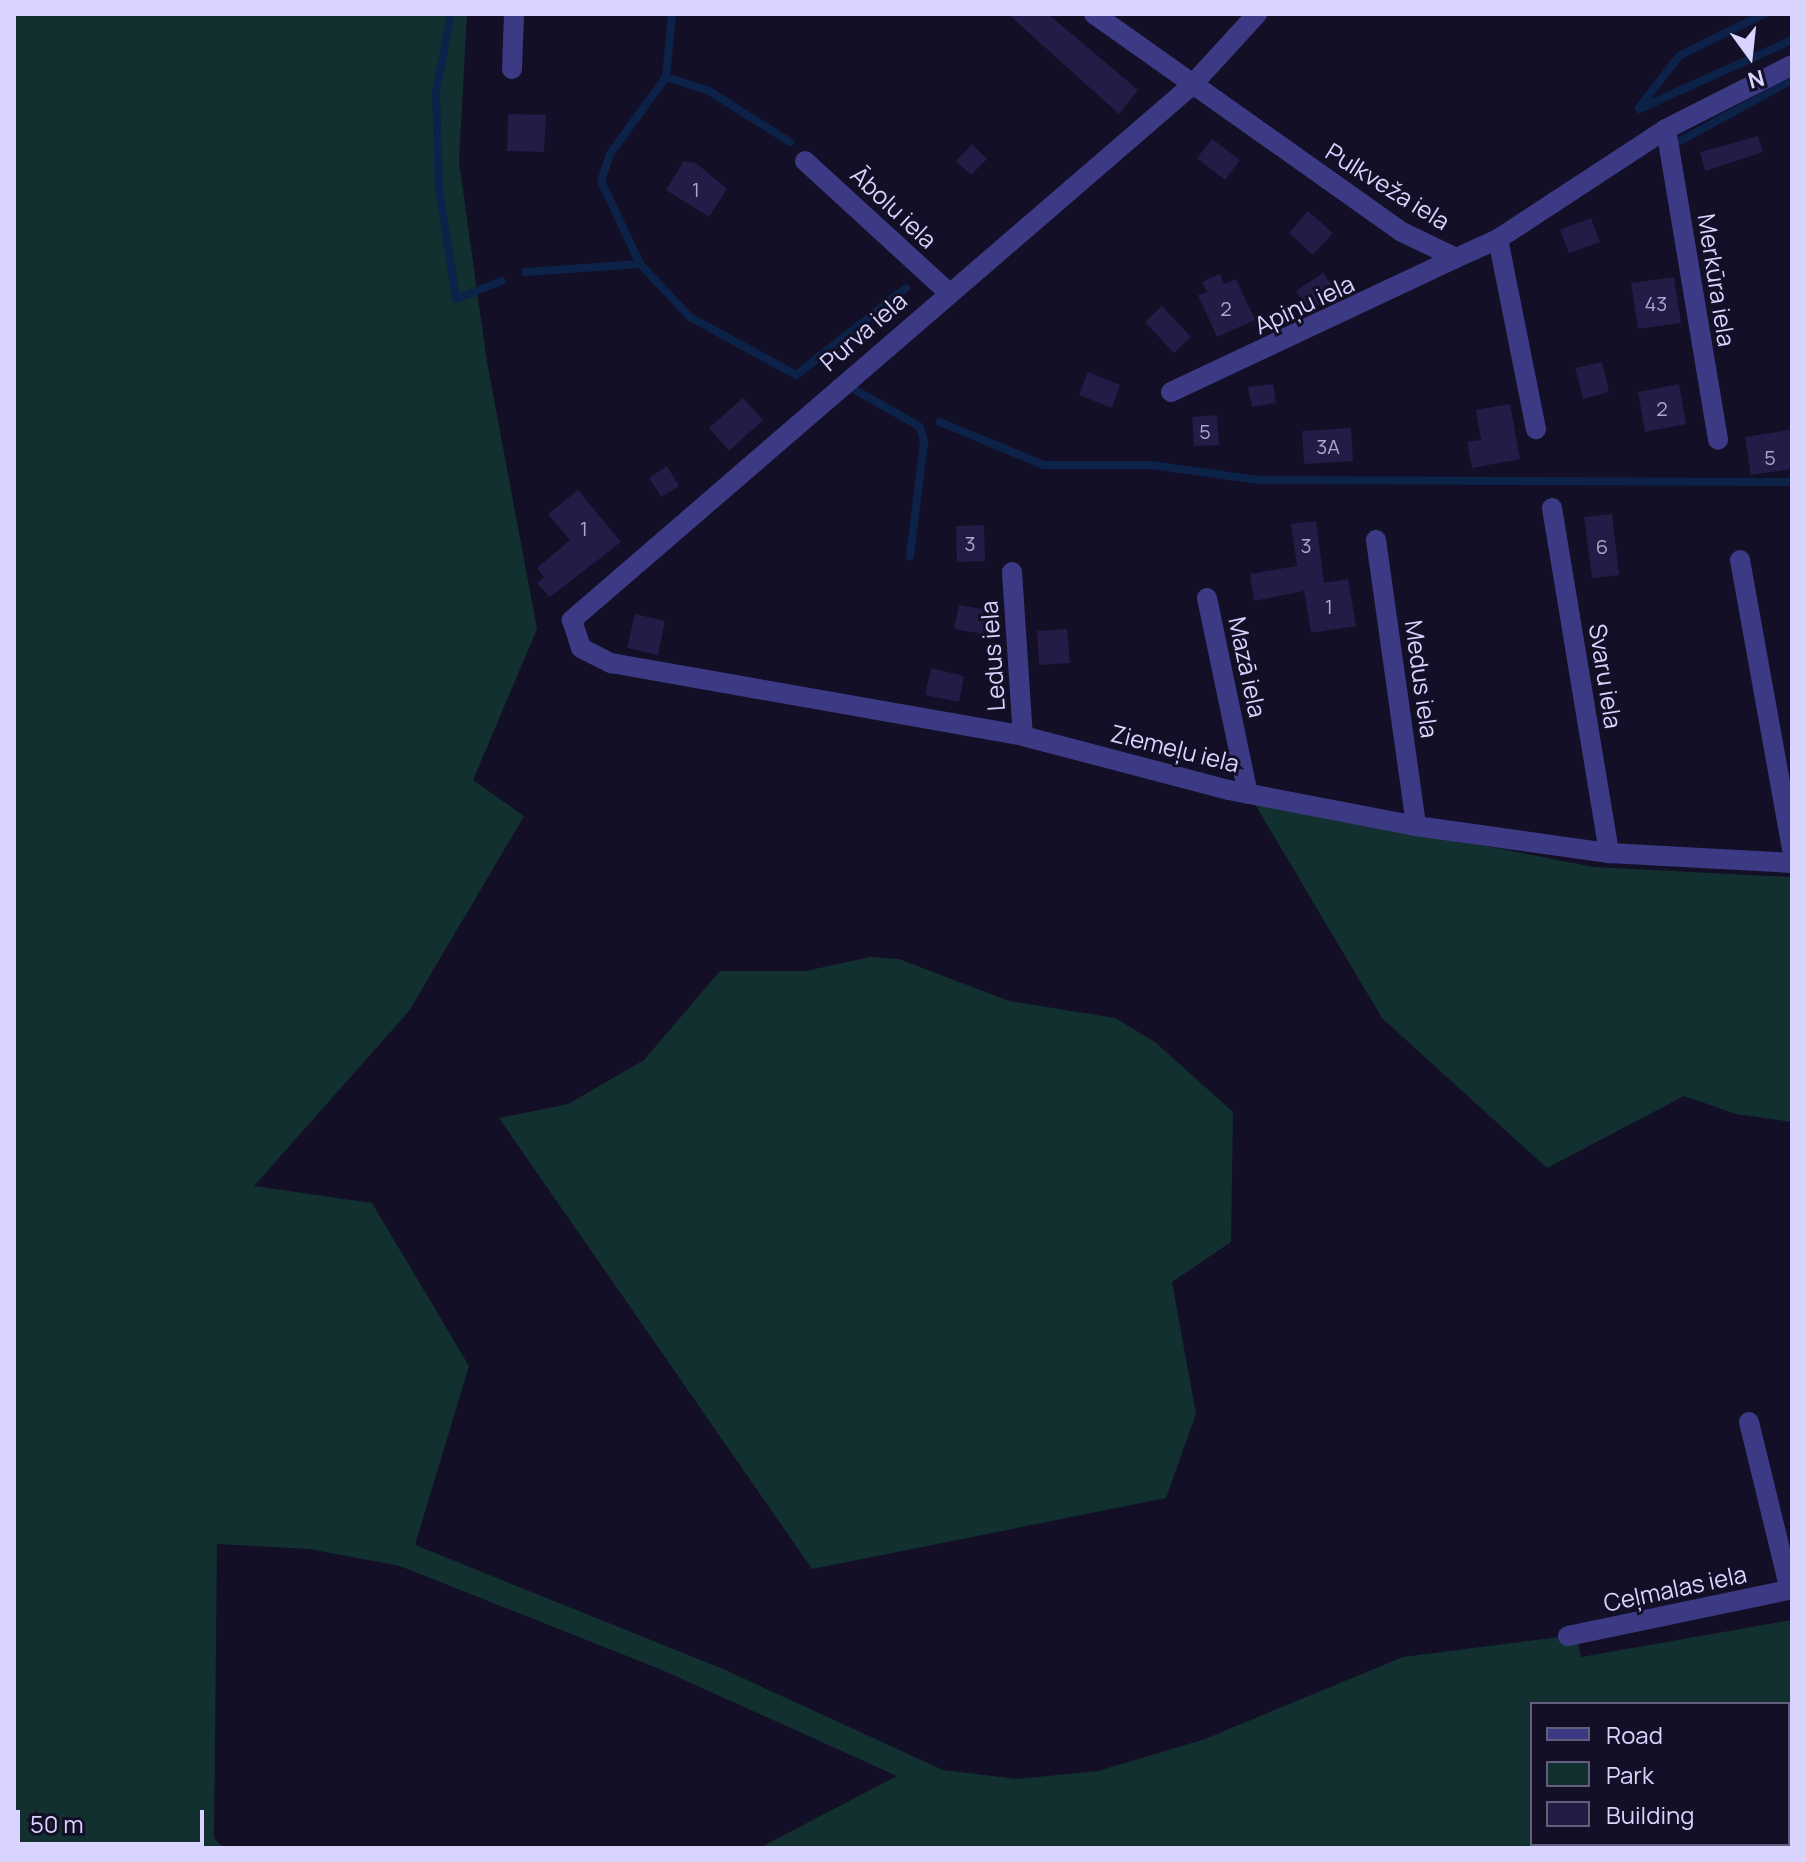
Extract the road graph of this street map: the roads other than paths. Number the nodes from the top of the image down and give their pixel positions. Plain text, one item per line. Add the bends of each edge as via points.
1 (514, 14) edge
2 (1094, 14) edge
3 (1257, 14) edge
4 (1792, 65) edge
5 (512, 69) dead end
6 (1191, 86) junction
7 (1666, 129) junction
8 (805, 161) dead end
9 (1498, 239) junction
10 (1456, 258) junction
11 (948, 292) junction
12 (1171, 392) dead end
13 (1536, 429) dead end
14 (1718, 440) dead end
15 (1552, 508) dead end
16 (1376, 540) dead end
17 (1740, 560) dead end
18 (1012, 572) dead end
19 (1207, 598) dead end
20 (572, 620) joint
21 (1023, 736) junction
22 (1248, 794) junction
23 (1416, 826) junction
24 (1792, 850) edge
25 (1609, 853) junction
26 (1792, 863) edge
27 (1749, 1422) dead end
28 (1791, 1590) edge
29 (1568, 1636) dead end

1 - 5 street
2 - 6 street, Pulkveža iela
3 - 6 street, Purva iela
4 - 7 street, Pulkveža iela
6 - 10 street, Pulkveža iela via 1402,232
6 - 11 street, Purva iela
7 - 9 street, Pulkveža iela
7 - 14 street, Merkūra iela
8 - 11 street, Ābolu iela
9 - 10 street, Pulkveža iela
9 - 13 street
10 - 12 street, Apiņu iela
11 - 20 street, Purva iela
15 - 25 street, Svaru iela
16 - 23 street, Medus iela
17 - 24 street
18 - 21 street, Ledus iela
19 - 22 street, Mazā iela
20 - 21 street, Ziemeļu iela via 581,648 611,663
21 - 22 street, Ziemeļu iela
22 - 23 street, Ziemeļu iela
23 - 25 street, Ziemeļu iela
25 - 26 street, Ziemeļu iela
27 - 28 street
28 - 29 street, Ceļmalas iela

